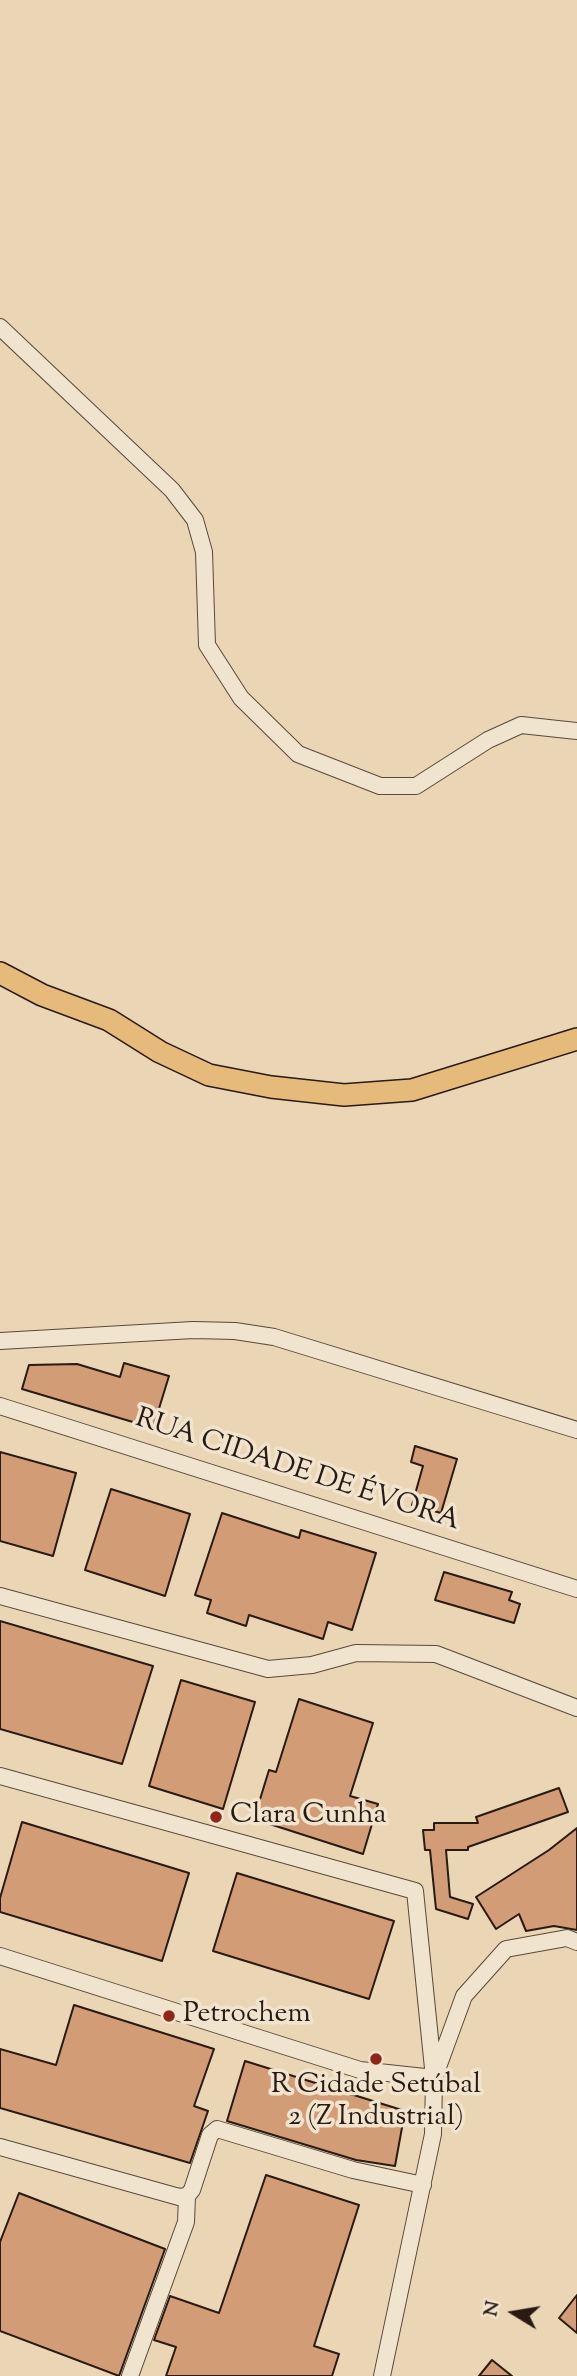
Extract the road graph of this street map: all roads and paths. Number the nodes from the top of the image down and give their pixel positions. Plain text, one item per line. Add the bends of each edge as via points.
1 (0, 327) edge
2 (577, 731) edge
3 (0, 973) edge
4 (577, 1039) edge
5 (0, 1341) edge
6 (0, 1406) edge
7 (577, 1430) edge
8 (577, 1589) edge
9 (0, 1596) edge
10 (577, 1707) edge
11 (0, 1776) edge
12 (577, 1942) edge
13 (0, 1956) edge
14 (434, 2078) junction
15 (0, 2147) edge
16 (423, 2185) junction
17 (187, 2196) junction
18 (130, 2376) edge
19 (382, 2376) edge

1 - 2 street via 172,490 195,520 204,552 206,645 241,698 298,754 380,786 416,786 488,740 521,725
3 - 4 main road via 42,995 109,1020 209,1075 271,1087 344,1095 412,1090
5 - 7 street via 235,1331 274,1338
6 - 8 street, RUA CIDADE DE ÉVORA
9 - 10 street via 268,1668 312,1665 356,1653 436,1654
11 - 14 street via 415,1891
12 - 14 street via 567,1937 506,1949 464,1996
13 - 14 street via 360,2070
14 - 16 street via 433,2134
15 - 17 street
16 - 17 street via 353,2170 217,2129 210,2135
16 - 19 street
17 - 18 street via 186,2222

